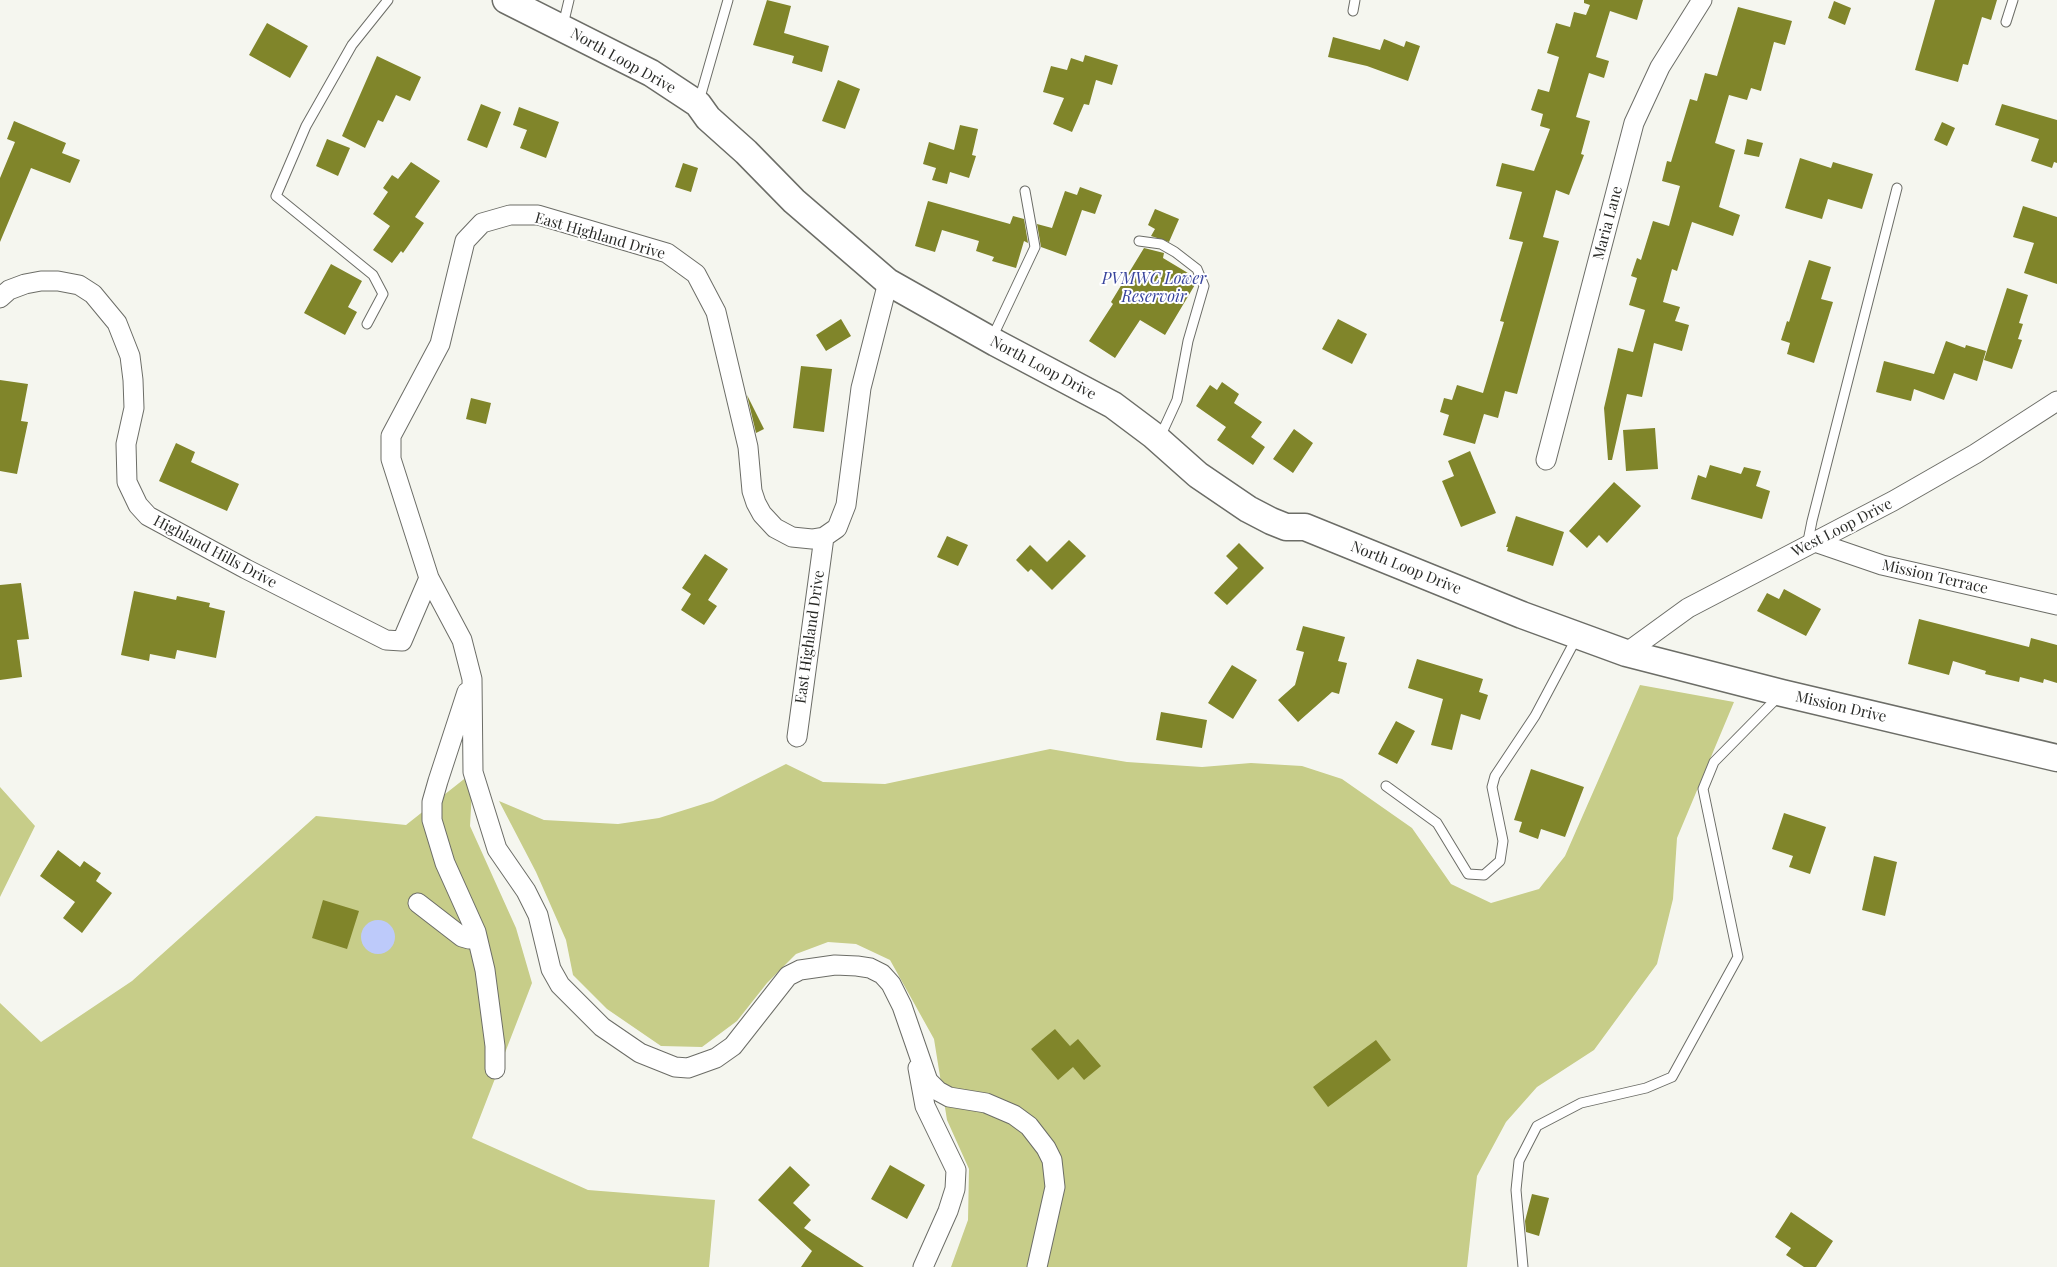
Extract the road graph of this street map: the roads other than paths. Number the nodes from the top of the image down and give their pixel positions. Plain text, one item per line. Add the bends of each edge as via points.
1 (388, 0) edge
2 (506, 0) edge
3 (569, 0) edge
4 (728, 0) edge
5 (1355, 0) edge
6 (1702, 0) edge
7 (2013, 0) edge
8 (1353, 11) dead end
9 (2006, 22) dead end
10 (562, 28) junction
11 (698, 104) junction
12 (1897, 188) dead end
13 (1025, 191) dead end
14 (1139, 241) dead end
15 (888, 282) junction
16 (0, 298) edge
17 (367, 324) dead end
18 (991, 340) junction
19 (2057, 401) edge
20 (1158, 440) junction
21 (1546, 460) dead end
22 (824, 537) junction
23 (1811, 544) junction
24 (429, 578) junction
25 (2057, 605) edge
26 (1578, 637) junction
27 (1626, 653) junction
28 (472, 679) junction
29 (1782, 693) junction
30 (797, 737) dead end
31 (2057, 758) edge
32 (1386, 786) dead end
33 (418, 903) dead end
34 (476, 932) junction
35 (912, 1035) junction
36 (495, 1069) dead end
37 (922, 1267) edge
38 (1037, 1267) edge
39 (1522, 1267) edge

1 - 17 lane via 342,62 306,126 276,196 373,275 383,294
2 - 10 street, North Loop Drive
3 - 10 lane
4 - 11 lane
5 - 8 lane
6 - 21 street, Maria Lane via 1660,66 1634,122
7 - 9 lane
10 - 11 street, North Loop Drive via 651,73
11 - 15 street, North Loop Drive via 708,118 794,201
12 - 23 lane via 1812,521
13 - 18 lane via 1035,247
14 - 20 lane via 1161,244 1175,252 1197,269 1204,286 1188,341 1177,400
15 - 18 street, North Loop Drive
15 - 22 street via 861,388 846,505 837,528
16 - 24 street, Highland Hills Drive via 9,290 41,281 78,285 93,294 117,323 130,356 133,380 134,408 126,444 127,482 138,506 148,516 386,640 402,641
18 - 20 street, North Loop Drive via 1113,405
19 - 23 street, West Loop Drive via 1975,454
20 - 26 street, North Loop Drive via 1198,475 1271,521 1286,527 1305,527
22 - 24 street, East Highland Drive via 792,537 775,528 756,503 748,448 716,312 696,274 667,253 538,216 510,215 482,223 465,241 440,344 391,436 391,459
22 - 30 street, East Highland Drive
23 - 25 street, Mission Terrace via 1882,565
23 - 27 street, West Loop Drive via 1688,608
24 - 28 street, East Highland Drive via 462,640
26 - 27 street, North Loop Drive
26 - 32 lane via 1535,716 1495,776 1492,787 1503,841 1500,861 1484,875 1468,874 1437,823
27 - 29 street, Mission Drive
28 - 34 street via 432,802 432,820 442,856
28 - 35 street, East Highland Drive via 473,772 496,849 534,907 551,968 560,985 602,1027 659,1062 675,1067 696,1067 734,1046 788,976 800,970 835,965 870,968 882,974 902,1006
29 - 31 street, Mission Drive
29 - 39 lane via 1714,762 1703,789 1738,958 1672,1077 1646,1088 1581,1102 1537,1126 1519,1161 1516,1190
33 - 34 street via 462,937 469,940
34 - 36 street via 485,970
35 - 37 street via 925,1106 956,1170 956,1189
35 - 38 street, East Highland Drive via 922,1069 938,1091 949,1097 986,1102 1014,1115 1029,1126 1046,1148 1052,1160 1055,1187

